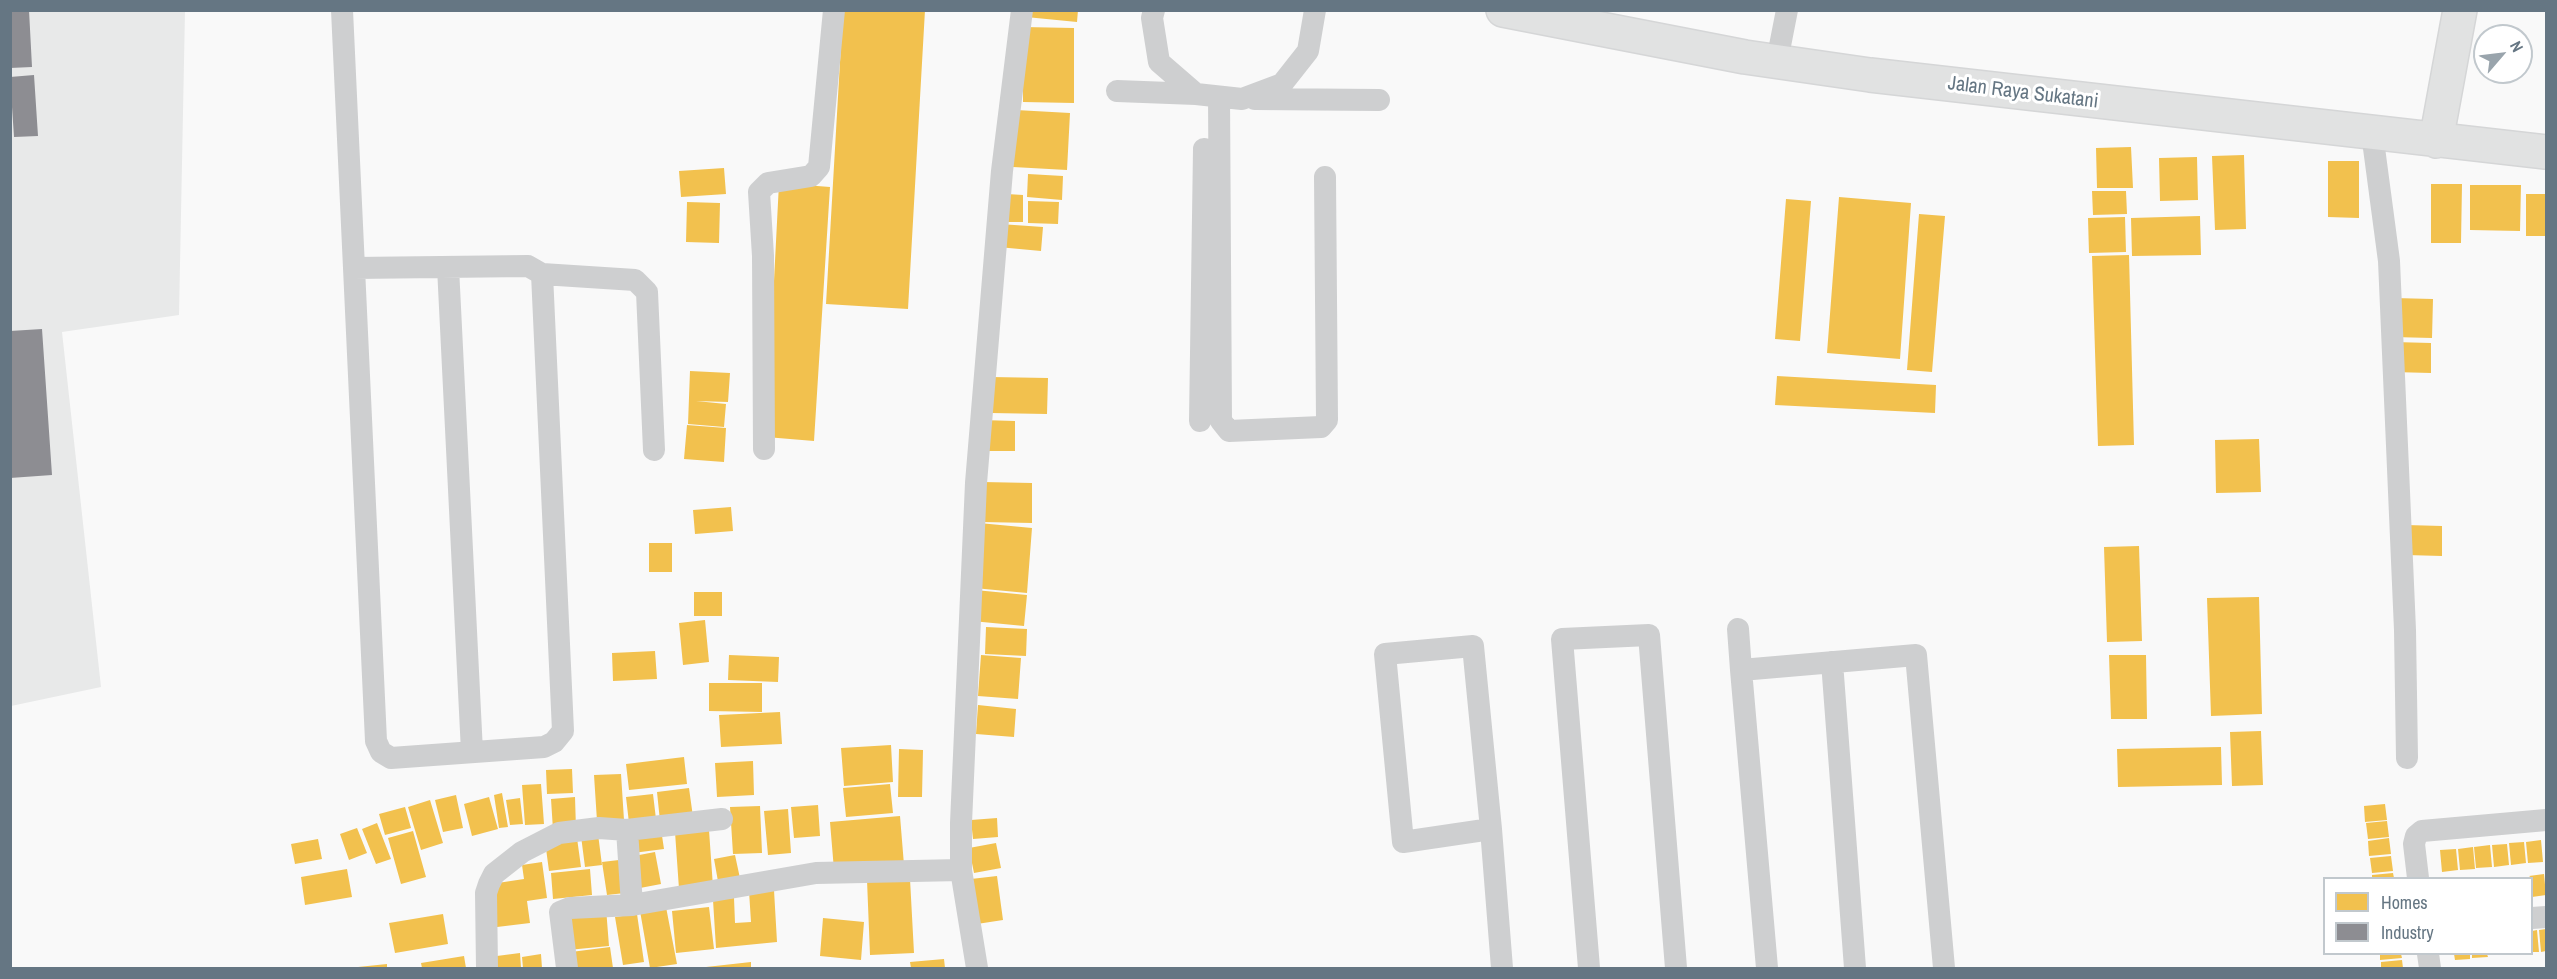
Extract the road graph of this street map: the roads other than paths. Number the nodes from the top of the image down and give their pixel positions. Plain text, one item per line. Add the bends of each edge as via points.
1 (342, 10) edge
2 (834, 10) edge
3 (1022, 10) edge
4 (1154, 10) edge
5 (1315, 10) edge
6 (1503, 10) edge
7 (2460, 15) edge
8 (1786, 18) edge
9 (1777, 61) junction
10 (1118, 91) dead end
11 (1206, 96) junction
12 (1242, 99) junction
13 (1379, 100) dead end
14 (2372, 133) junction
15 (2436, 141) junction
16 (2547, 152) edge
17 (1325, 177) dead end
18 (448, 267) junction
19 (354, 268) junction
20 (542, 274) junction
21 (1200, 421) dead end
22 (764, 449) dead end
23 (654, 450) dead end
24 (1738, 630) dead end
25 (1832, 662) junction
26 (1741, 670) junction
27 (472, 752) junction
28 (2407, 758) dead end
29 (722, 819) dead end
30 (2547, 820) edge
31 (1491, 829) junction
32 (627, 830) junction
33 (961, 870) junction
34 (2418, 877) edge
35 (632, 905) junction
36 (487, 969) edge
37 (567, 969) edge
38 (977, 969) edge
39 (1502, 969) edge
40 (1589, 969) edge
41 (1676, 969) edge
42 (1767, 969) edge
43 (1855, 969) edge
44 (1944, 969) edge

1 - 19 street
2 - 22 street via 819,167 811,176 768,183 759,192
3 - 33 street via 1002,171 976,483
4 - 11 street via 1159,62
5 - 12 street via 1308,51 1282,84
6 - 9 main road, Jalan Raya Sukatani
7 - 15 main road
8 - 9 street
9 - 14 main road, Jalan Raya Sukatani
10 - 11 street
11 - 12 street
11 - 17 street via 1221,421 1229,431 1320,428 1327,420
11 - 21 street
12 - 13 street
14 - 15 main road, Jalan Raya Sukatani
14 - 28 street via 2389,261
15 - 16 main road, Jalan Raya Sukatani
18 - 19 street
18 - 20 street via 528,266
18 - 27 street
19 - 27 street via 376,741 381,752 391,758
20 - 23 street via 634,280 646,292
20 - 27 street via 563,731 544,747
24 - 26 street
25 - 26 street
25 - 43 street
25 - 44 street via 1916,656
26 - 42 street
29 - 32 street
30 - 34 street via 2422,831 2415,836 2414,844
31 - 31 street via 1473,645 1385,654 1403,842
31 - 39 street
32 - 35 street
32 - 36 street via 599,828 559,833 522,852 494,874 486,893
33 - 35 street via 816,873
33 - 38 street
35 - 37 street via 570,908 560,912
40 - 41 street via 1562,639 1649,635

